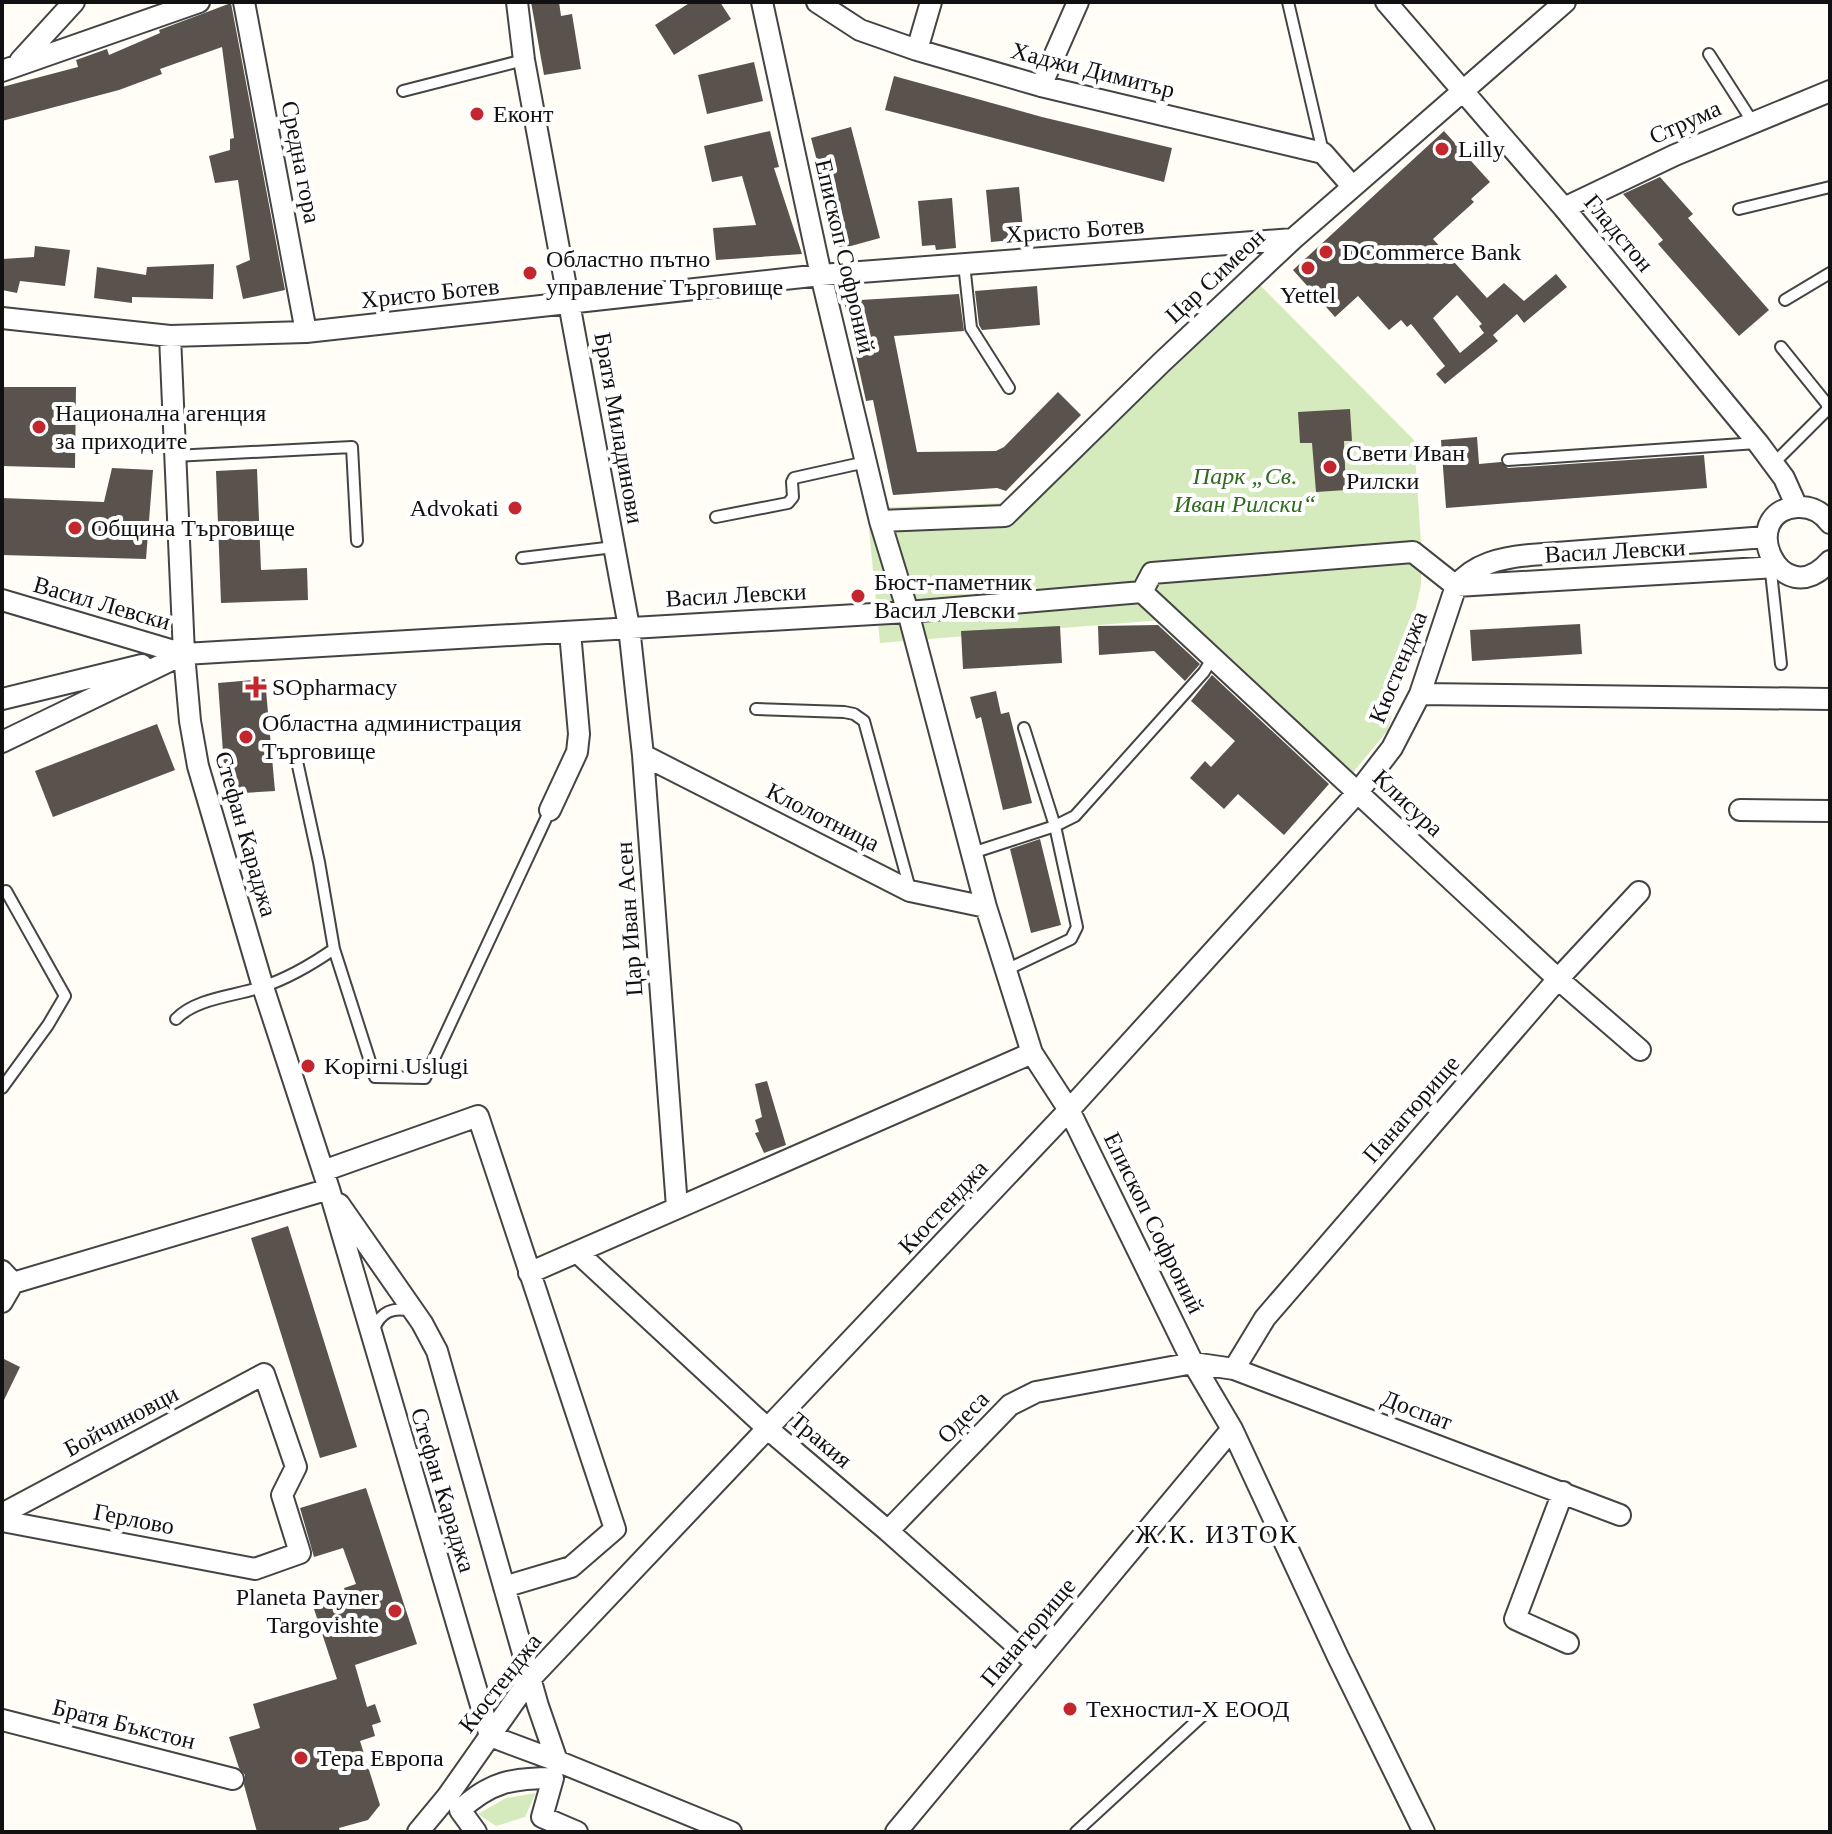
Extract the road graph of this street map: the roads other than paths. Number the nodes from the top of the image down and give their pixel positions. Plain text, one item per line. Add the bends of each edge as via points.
1 (74, 2) edge
2 (199, 2) edge
3 (244, 2) edge
4 (517, 2) edge
5 (762, 2) edge
6 (817, 2) edge
7 (931, 2) edge
8 (1078, 2) edge
9 (1288, 2) edge
10 (1386, 2) edge
11 (1565, 2) edge
12 (917, 50) junction
13 (1709, 54) dead end
14 (524, 60) junction
15 (10, 67) edge
16 (1041, 86) junction
17 (403, 91) dead end
18 (1830, 91) edge
19 (1463, 92) junction
20 (1752, 121) junction
21 (1323, 153) junction
22 (1352, 186) junction
23 (1830, 187) edge
24 (1564, 208) junction
25 (1739, 209) dead end
26 (1293, 239) junction
27 (964, 264) junction
28 (1830, 273) edge
29 (821, 275) junction
30 (1785, 300) dead end
31 (569, 304) junction
32 (2, 318) edge
33 (306, 332) junction
34 (170, 336) junction
35 (1781, 347) dead end
36 (1009, 388) dead end
37 (1758, 443) junction
38 (174, 456) junction
39 (1508, 460) dead end
40 (866, 462) junction
41 (1774, 463) junction
42 (1797, 507) junction
43 (716, 517) dead end
44 (880, 521) junction
45 (1830, 523) edge
46 (357, 541) dead end
47 (614, 547) junction
48 (1771, 557) junction
49 (522, 558) dead end
50 (1830, 561) edge
51 (1456, 586) junction
52 (1142, 592) junction
53 (2, 600) edge
54 (908, 612) junction
55 (629, 627) junction
56 (570, 632) junction
57 (184, 654) junction
58 (1213, 657) junction
59 (1781, 664) dead end
60 (1420, 694) junction
61 (2, 699) edge
62 (1830, 699) edge
63 (756, 709) dead end
64 (1024, 728) dead end
65 (2, 742) edge
66 (295, 752) dead end
67 (643, 755) junction
68 (1358, 792) junction
69 (550, 810) joint
70 (1740, 810) dead end
71 (1830, 811) edge
72 (1055, 826) junction
73 (972, 853) junction
74 (6, 891) dead end
75 (910, 891) junction
76 (1639, 892) dead end
77 (986, 907) junction
78 (334, 949) junction
79 (1006, 970) junction
80 (1558, 979) junction
81 (263, 987) junction
82 (176, 1019) dead end
83 (1640, 1050) dead end
84 (1032, 1053) junction
85 (2, 1088) edge
86 (1069, 1110) junction
87 (326, 1180) junction
88 (677, 1207) junction
89 (577, 1252) junction
90 (529, 1273) junction
91 (8, 1277) edge
92 (2, 1302) edge
93 (413, 1312) junction
94 (372, 1342) junction
95 (1193, 1363) junction
96 (1234, 1369) junction
97 (768, 1429) junction
98 (1232, 1429) junction
99 (1563, 1492) junction
100 (2, 1514) edge
101 (1620, 1515) dead end
102 (2, 1521) edge
103 (888, 1531) junction
104 (255, 1569) joint
105 (504, 1587) junction
106 (1568, 1643) dead end
107 (1036, 1663) junction
108 (530, 1679) junction
109 (1202, 1716) dead end
110 (2, 1720) edge
111 (490, 1736) junction
112 (557, 1761) junction
113 (233, 1779) dead end
114 (447, 1797) junction
115 (418, 1832) edge
116 (476, 1832) edge
117 (577, 1832) edge
118 (731, 1832) edge
119 (896, 1832) edge
120 (1076, 1832) edge
121 (1424, 1832) edge

1 - 15 street
2 - 15 street
3 - 33 street, Средна гора
4 - 14 street, Братя Миладинови
5 - 29 street, Епископ Софроний
6 - 12 street, Хаджи Димитър via 860,30
7 - 12 street
8 - 16 street
9 - 21 lane
10 - 19 street, Гладстон
11 - 19 street, Цар Симеон
12 - 16 street, Хаджи Димитър
13 - 20 lane
14 - 17 lane
14 - 31 street, Братя Миладинови
16 - 21 street, Хаджи Димитър
18 - 20 street, Струма
19 - 22 street, Цар Симеон
19 - 24 street, Гладстон
20 - 24 street, Струма
21 - 22 street
22 - 26 street, Цар Симеон
23 - 25 lane
24 - 37 street, Гладстон
26 - 27 street, Христо Ботев
26 - 44 street, Цар Симеон via 1005,516
27 - 29 street, Христо Ботев
27 - 36 lane via 971,328
28 - 30 lane
29 - 31 street, Христо Ботев
29 - 40 street, Епископ Софроний
31 - 33 street, Христо Ботев
31 - 47 street, Братя Миладинови
32 - 34 street, Христо Ботев
33 - 34 street, Христо Ботев
34 - 38 street, Стефан Караджа
35 - 41 lane via 1827,410
37 - 39 lane
37 - 41 street, Гладстон
38 - 46 lane via 352,447
38 - 57 street, Стефан Караджа
40 - 43 lane via 794,478 788,503
40 - 44 street, Епископ Софроний
41 - 42 street, Гладстон
42 - 45 street via 1819,511
42 - 48 street via 1773,520
44 - 54 street, Епископ Софроний
47 - 49 lane
47 - 55 street, Братя Миладинови
48 - 50 street via 1787,574 1798,577 1810,576
48 - 51 street, Васил Левски
48 - 51 street, Васил Левски via 1514,557 1484,564
48 - 59 lane
51 - 52 street via 1413,552 1152,573
51 - 60 street, Кюстенджа
52 - 54 street, Васил Левски
52 - 58 street, Клисура
53 - 57 street, Васил Левски
54 - 55 street, Васил Левски
54 - 73 street, Епископ Софроний
55 - 56 street, Васил Левски
55 - 67 street, Цар Иван Асен
56 - 57 street, Васил Левски
56 - 69 street via 577,752
57 - 61 street
57 - 65 street
57 - 81 street, Стефан Караджа via 190,721 206,799
58 - 68 street, Клисура
58 - 72 lane via 1075,816
60 - 62 street
60 - 68 street, Кюстенджа via 1392,748
63 - 75 lane via 844,712 864,721
64 - 72 lane
66 - 78 lane
67 - 75 street, Клолотница
67 - 88 street, Цар Иван Асен
68 - 80 street, Клисура
68 - 86 street, Кюстенджа
69 - 78 lane via 425,1078 375,1077
70 - 71 street
72 - 73 lane
72 - 79 lane via 1077,927 1071,939
73 - 77 street, Епископ Софроний
74 - 85 lane via 65,996
75 - 77 street, Клолотница
76 - 80 street, Панагюрище
77 - 79 street, Епископ Софроний
78 - 81 lane via 305,970
79 - 84 street, Епископ Софроний
80 - 83 street, Клисура
80 - 96 street, Панагюрище via 1265,1318
81 - 82 lane via 186,1009
81 - 87 street, Стефан Караджа
84 - 86 street, Епископ Софроний
84 - 88 street
86 - 95 street, Епископ Софроний
86 - 97 street, Кюстенджа
87 - 90 street via 478,1116
87 - 91 street
87 - 93 street, Стефан Караджа
87 - 94 street, Стефан Караджа
88 - 89 street
89 - 90 street
89 - 97 street, Тракия
90 - 105 street via 615,1529 571,1567
91 - 92 street
93 - 94 lane via 398,1308 380,1317
93 - 105 street, Стефан Караджа via 437,1351
94 - 111 street, Стефан Караджа
95 - 96 street, Доспат
95 - 98 street, Епископ Софроний
95 - 103 street, Одеса via 1036,1392 1010,1405
96 - 99 street, Доспат
97 - 103 street, Тракия
97 - 108 street, Кюстенджа
98 - 107 street, Панагюрище
98 - 121 street, Епископ Софроний
99 - 101 street, Доспат
99 - 106 street via 1515,1619
100 - 104 street, Бойчиновци via 264,1374 296,1467 282,1495 300,1553
102 - 104 street, Герлово
103 - 107 street, Тракия
105 - 108 street, Стефан Караджа
107 - 119 street, Панагюрище
108 - 111 street, Кюстенджа
108 - 112 street, Стефан Караджа
109 - 120 lane
110 - 113 street, Братя Бъкстон
111 - 112 street
111 - 114 street, Кюстенджа
112 - 114 street via 501,1773
112 - 118 street
114 - 115 street, Кюстенджа
116 - 117 street via 460,1810 480,1792 519,1778 553,1778 542,1817

